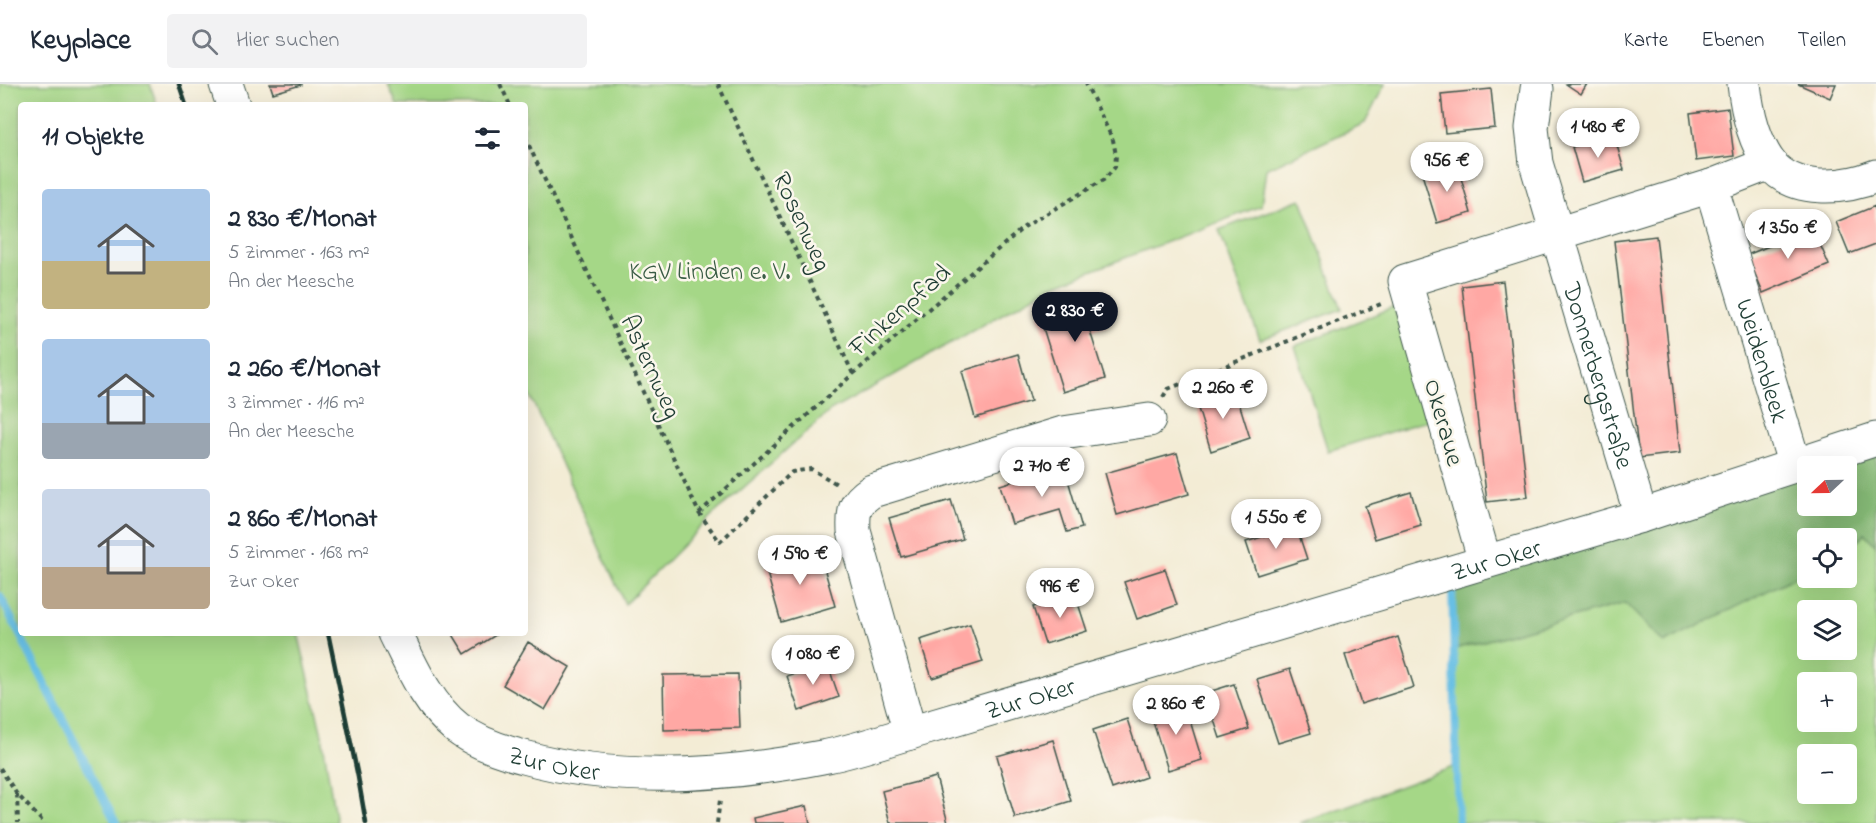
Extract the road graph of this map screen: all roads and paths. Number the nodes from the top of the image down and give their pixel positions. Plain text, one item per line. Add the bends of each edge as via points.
1 (226, 84) edge
2 (500, 84) edge
3 (718, 84) edge
4 (1086, 84) edge
5 (1744, 84) edge
6 (1537, 89) dead end
7 (232, 102) edge
8 (509, 102) edge
9 (528, 143) edge
10 (1770, 163) junction
11 (1876, 176) edge
12 (1711, 186) junction
13 (1557, 234) junction
14 (1406, 287) junction
15 (853, 374) junction
16 (1149, 420) joint
17 (1876, 439) edge
18 (1795, 466) junction
19 (860, 499) junction
20 (699, 513) junction
21 (1641, 516) junction
22 (1485, 562) junction
23 (397, 636) edge
24 (910, 733) junction
25 (0, 768) edge
26 (16, 793) junction
27 (18, 823) edge
28 (44, 823) edge

1 - 7 street
2 - 8 path
3 - 15 path, Rosenweg
4 - 15 path, Finkenpfad via 1116,154 1115,166 1105,179 1024,227
5 - 10 street via 1754,133
6 - 13 street, Donnerbergstraße via 1532,128 1536,163
9 - 20 path, Asternweg
10 - 11 street via 1805,184 1851,184
10 - 12 street
12 - 13 street
12 - 18 street, Weidenbleek
13 - 14 street
13 - 21 street, Donnerbergstraße
14 - 16 path via 1168,389
14 - 22 street, Okeraue
15 - 20 path, Finkenpfad
16 - 19 street via 1063,433 872,491
17 - 18 street, Zur Oker
18 - 21 street, Zur Oker
19 - 20 path, Asternweg via 811,469 792,472 720,542
19 - 24 street via 853,513 854,531
21 - 22 street, Zur Oker
22 - 24 street, Zur Oker
23 - 24 street, Zur Oker via 432,703 457,728 494,749 548,764 654,774 723,772 824,757
25 - 26 path
26 - 27 path
26 - 28 path

